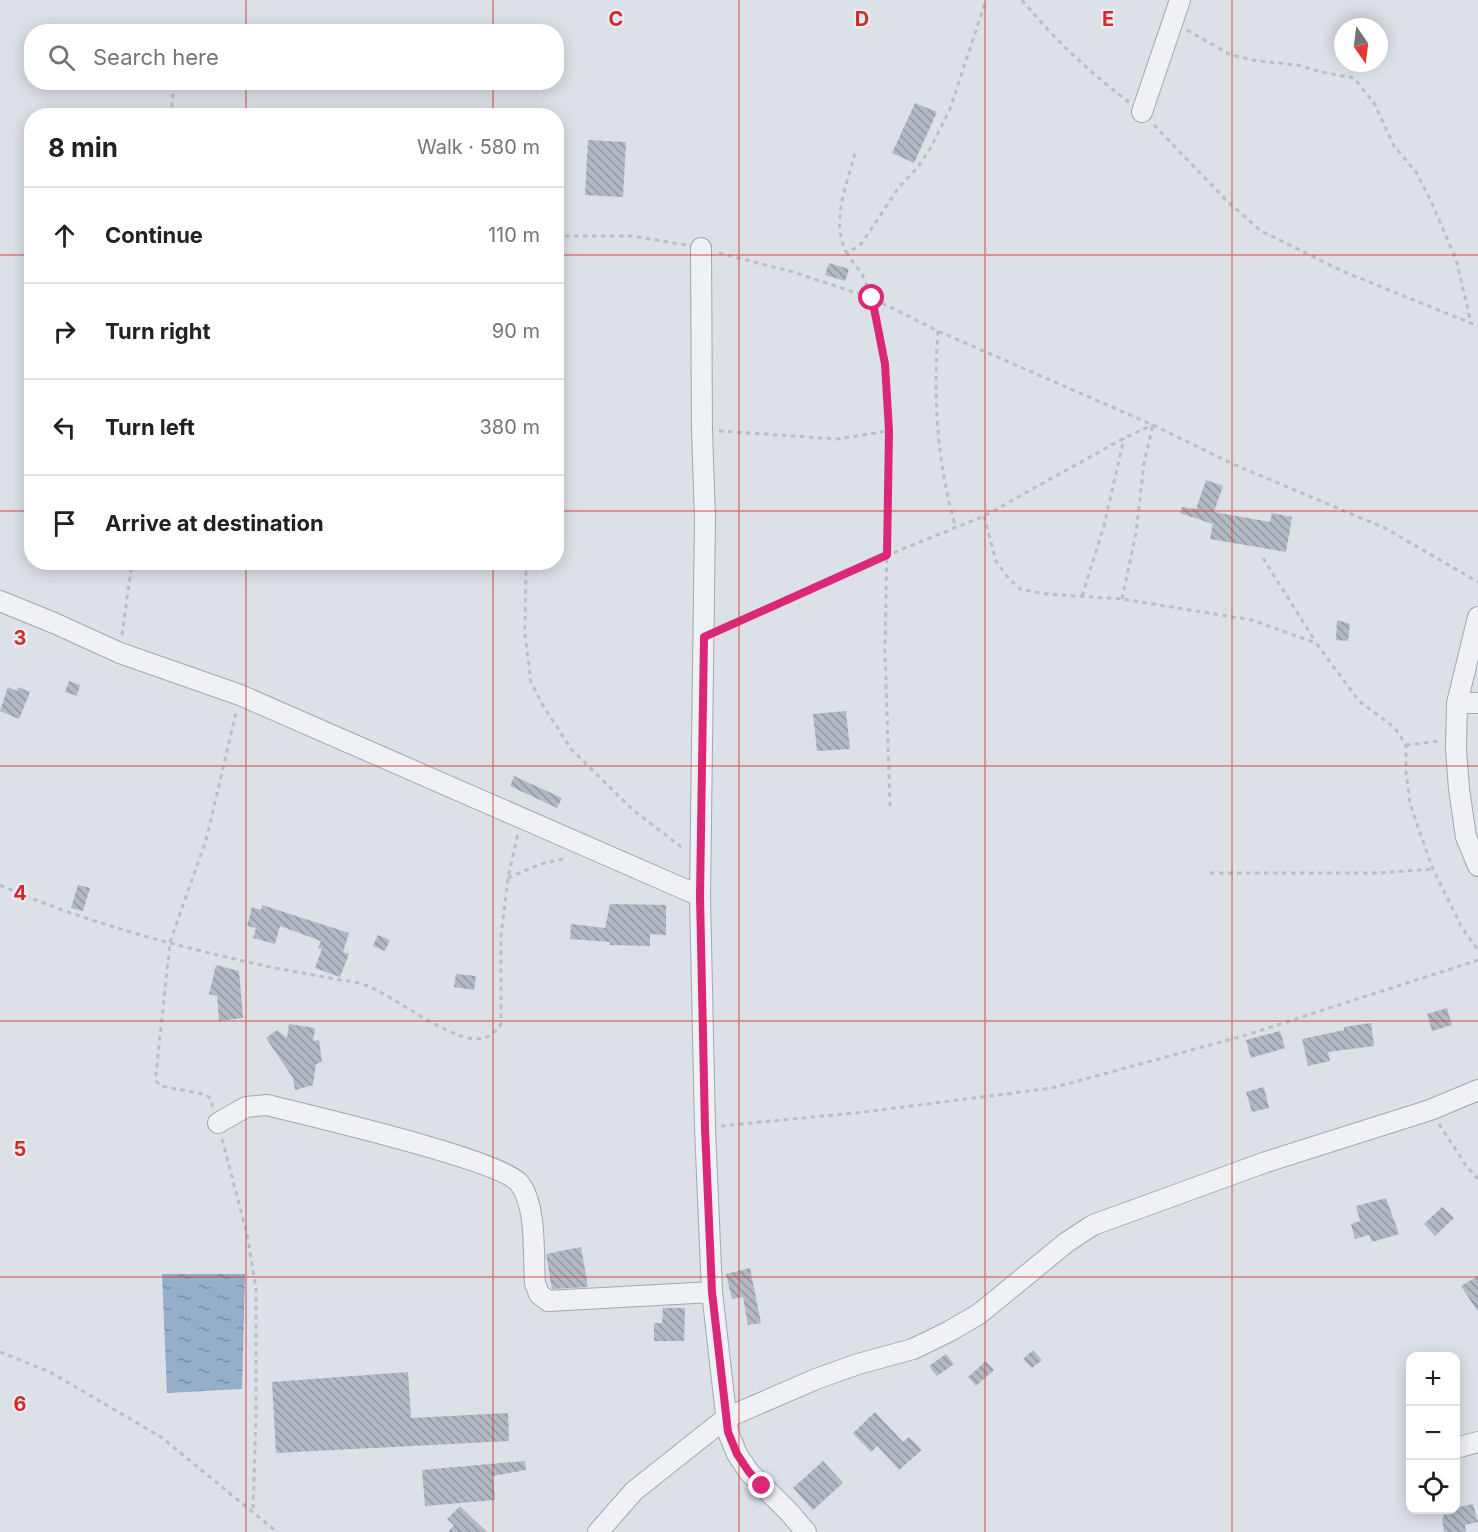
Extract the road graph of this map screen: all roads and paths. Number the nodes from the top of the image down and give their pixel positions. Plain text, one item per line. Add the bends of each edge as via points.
1 (986, 0) edge
2 (1022, 0) edge
3 (1180, 0) edge
4 (1173, 21) junction
5 (173, 90) edge
6 (172, 108) edge
7 (1142, 112) junction
8 (855, 153) dead end
9 (564, 236) edge
10 (701, 248) junction
11 (847, 254) junction
12 (872, 298) junction
13 (1472, 323) junction
14 (1478, 326) edge
15 (938, 332) junction
16 (1153, 424) junction
17 (702, 430) junction
18 (889, 431) junction
19 (1124, 438) junction
20 (984, 516) junction
21 (956, 528) junction
22 (887, 555) junction
23 (1263, 558) dead end
24 (131, 570) edge
25 (526, 570) edge
26 (1478, 582) edge
27 (1082, 596) junction
28 (1122, 599) junction
29 (0, 601) edge
30 (1478, 616) edge
31 (704, 637) junction
32 (1316, 643) junction
33 (120, 653) junction
34 (240, 695) junction
35 (1457, 703) junction
36 (1478, 703) edge
37 (1406, 745) junction
38 (1456, 749) junction
39 (890, 806) dead end
40 (521, 819) junction
41 (572, 857) dead end
42 (700, 861) junction
43 (1478, 866) edge
44 (1433, 869) junction
45 (1210, 873) dead end
46 (508, 878) junction
47 (0, 885) edge
48 (700, 896) junction
49 (170, 942) junction
50 (1478, 950) edge
51 (1478, 960) edge
52 (1478, 1090) edge
53 (1430, 1110) junction
54 (218, 1123) junction
55 (705, 1128) junction
56 (1478, 1179) edge
57 (712, 1292) junction
58 (0, 1352) edge
59 (726, 1418) junction
60 (1478, 1442) edge
61 (1460, 1447) edge
62 (253, 1511) junction
63 (277, 1532) edge
64 (598, 1532) edge
65 (806, 1532) edge

1 - 11 path via 950,109 930,149 862,243
2 - 7 path via 1090,73
3 - 4 street
4 - 7 street
4 - 13 path via 1231,55 1354,78 1374,103 1394,146 1416,172 1430,199 1456,260
5 - 6 path
7 - 13 path via 1261,231 1342,271
8 - 11 path via 840,211 841,241
9 - 10 path via 633,236
10 - 12 path
10 - 17 street
11 - 12 path via 862,274
12 - 15 path
12 - 18 path via 885,364
13 - 14 path
15 - 16 path
15 - 21 path via 934,379 938,433
16 - 19 path
16 - 26 path via 1233,464 1385,528
16 - 28 path
17 - 18 path via 837,439
17 - 31 street
18 - 22 path
19 - 20 path
19 - 27 path via 1104,526
20 - 21 path
20 - 27 path via 996,561 1020,589
21 - 22 path
22 - 31 path
22 - 39 path
23 - 32 path
24 - 33 path
25 - 42 path via 525,634 531,682 542,704 572,750 633,810
27 - 28 path
28 - 32 path via 1252,620
29 - 33 street
30 - 35 street
31 - 42 street
32 - 37 path via 1359,701 1395,728
33 - 34 street
34 - 40 street
34 - 49 path via 206,840
35 - 36 street
35 - 38 street
37 - 38 path via 1442,741
37 - 44 path via 1410,803
38 - 43 street via 1466,837
40 - 46 path
40 - 48 street
41 - 46 path via 549,861
42 - 48 street
44 - 45 path via 1378,873
44 - 50 path via 1462,928
46 - 49 path via 501,936 501,1024 485,1038 472,1039 453,1032 366,985
47 - 49 path via 94,921
48 - 55 street
49 - 54 path via 156,1081 161,1086 209,1097
51 - 55 path via 1243,1036 1052,1088
52 - 53 street
53 - 56 path
53 - 59 street via 1266,1162 1094,1225 1067,1242 979,1314 948,1332 913,1349 816,1379
54 - 57 street via 246,1107 267,1105 502,1171 520,1183 530,1206 534,1283 548,1301
54 - 62 path via 247,1234 256,1288
55 - 57 street
57 - 59 street
58 - 62 path via 50,1372 161,1437
59 - 64 street via 634,1491
59 - 65 street via 737,1454 749,1472
60 - 61 street
62 - 63 path

